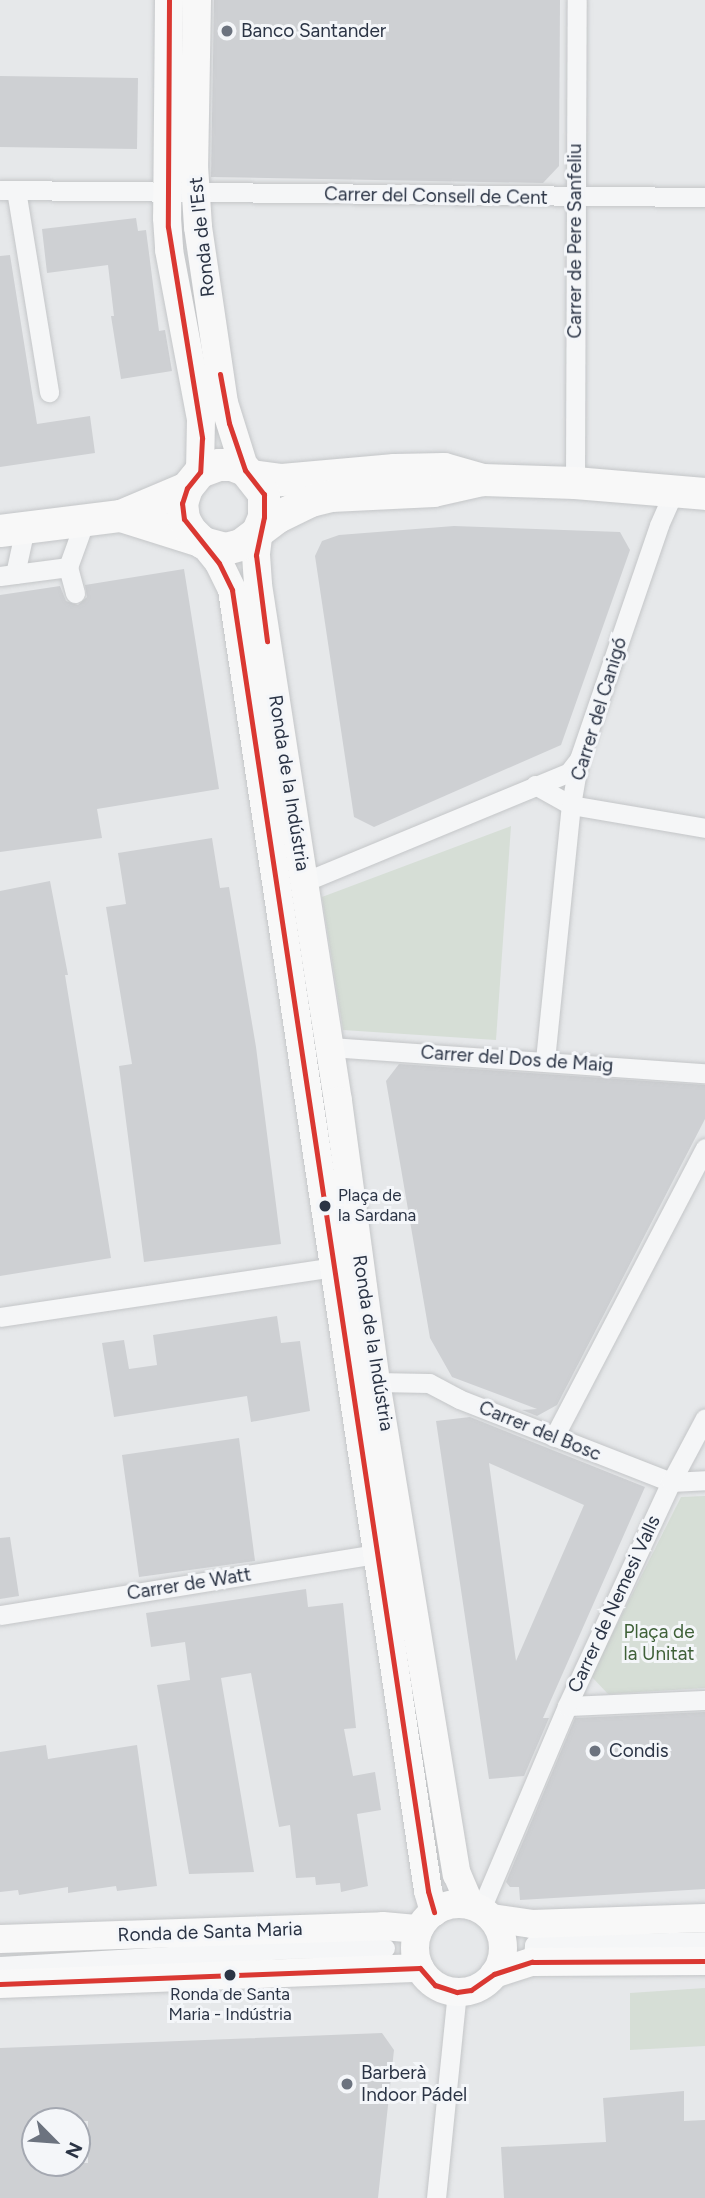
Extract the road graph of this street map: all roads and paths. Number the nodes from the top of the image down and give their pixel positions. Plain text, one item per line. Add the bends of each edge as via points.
1 (169, 0) edge
2 (197, 0) edge
3 (576, 0) edge
4 (8, 190) edge
5 (197, 193) junction
6 (167, 194) junction
7 (575, 197) junction
8 (705, 197) edge
9 (49, 392) dead end
10 (249, 473) junction
11 (193, 480) junction
12 (483, 480) junction
13 (575, 483) junction
14 (674, 491) junction
15 (705, 494) edge
16 (121, 516) junction
17 (85, 520) junction
18 (259, 529) junction
19 (12, 530) edge
20 (202, 542) junction
21 (68, 567) junction
22 (7, 575) edge
23 (75, 593) dead end
24 (579, 759) junction
25 (535, 785) junction
26 (571, 805) junction
27 (705, 828) edge
28 (304, 882) junction
29 (329, 1047) junction
30 (545, 1060) junction
31 (705, 1073) edge
32 (705, 1148) edge
33 (334, 1267) junction
34 (0, 1317) edge
35 (376, 1382) junction
36 (705, 1418) edge
37 (554, 1437) junction
38 (705, 1480) edge
39 (671, 1482) junction
40 (377, 1554) junction
41 (0, 1615) edge
42 (705, 1700) edge
43 (567, 1706) junction
44 (481, 1911) junction
45 (705, 1918) edge
46 (426, 1920) junction
47 (0, 1939) edge
48 (705, 1941) edge
49 (533, 1946) dead end
50 (385, 1949) dead end
51 (705, 1961) edge
52 (0, 1966) edge
53 (420, 1968) junction
54 (494, 1974) junction
55 (0, 1984) edge
56 (457, 1992) junction
57 (436, 2198) edge

1 - 6 street, Ronda de l'Est
2 - 5 street, Ronda de l'Est
3 - 7 street, Carrer de Pere Sanfeliu
4 - 6 street, Carrer del Consell de Cent
4 - 9 street
5 - 6 street, Carrer del Consell de Cent
5 - 7 street, Carrer del Consell de Cent
5 - 10 street, Ronda de l'Est via 224,403
6 - 11 street, Ronda de l'Est via 169,250 201,419
7 - 8 street, Carrer del Consell de Cent
7 - 13 street, Carrer de Pere Sanfeliu
10 - 11 main road via 219,465
10 - 12 main road via 282,480 443,469
10 - 18 main road via 264,494
11 - 16 main road
11 - 20 main road via 182,503 184,519
12 - 13 main road
12 - 18 main road via 434,491 331,496 294,507
13 - 14 main road
14 - 15 main road
14 - 24 street, Carrer del Canigó
16 - 17 main road
16 - 20 main road
17 - 19 main road
17 - 21 street
18 - 20 main road via 233,548
18 - 28 street, Ronda de la Indústria via 258,585
19 - 22 street
20 - 33 street, Ronda de la Indústria via 232,590
21 - 22 street
21 - 23 street
24 - 25 street via 569,772
24 - 26 street, Carrer del Canigó
25 - 26 street
25 - 28 street
26 - 27 street
26 - 30 street, Carrer del Canigó
28 - 29 street, Ronda de la Indústria
29 - 30 street, Carrer del Dos de Maig
29 - 35 street, Ronda de la Indústria
30 - 31 street, Carrer del Dos de Maig
32 - 37 street
33 - 34 street
33 - 40 street, Ronda de la Indústria
35 - 37 street, Carrer del Bosc via 429,1383
35 - 44 street, Ronda de la Indústria via 457,1874
36 - 39 street, Carrer de Nemesi Valls
37 - 39 street, Carrer del Bosc
38 - 39 street, Carrer del Bosc
39 - 43 street, Carrer de Nemesi Valls
40 - 41 street, Carrer de Watt
40 - 46 street, Ronda de la Indústria via 428,1891
42 - 43 street
43 - 44 street, Carrer de Nemesi Valls
44 - 45 street via 532,1924
44 - 46 street via 457,1904
44 - 54 street via 499,1931 503,1945
46 - 47 street, Ronda de Santa Maria via 395,1926
46 - 53 street via 416,1955
48 - 49 street
50 - 52 street, Ronda de Santa Maria via 283,1949
51 - 54 street via 532,1962
53 - 55 street
53 - 56 street via 435,1985
54 - 56 street via 478,1987
56 - 57 street

